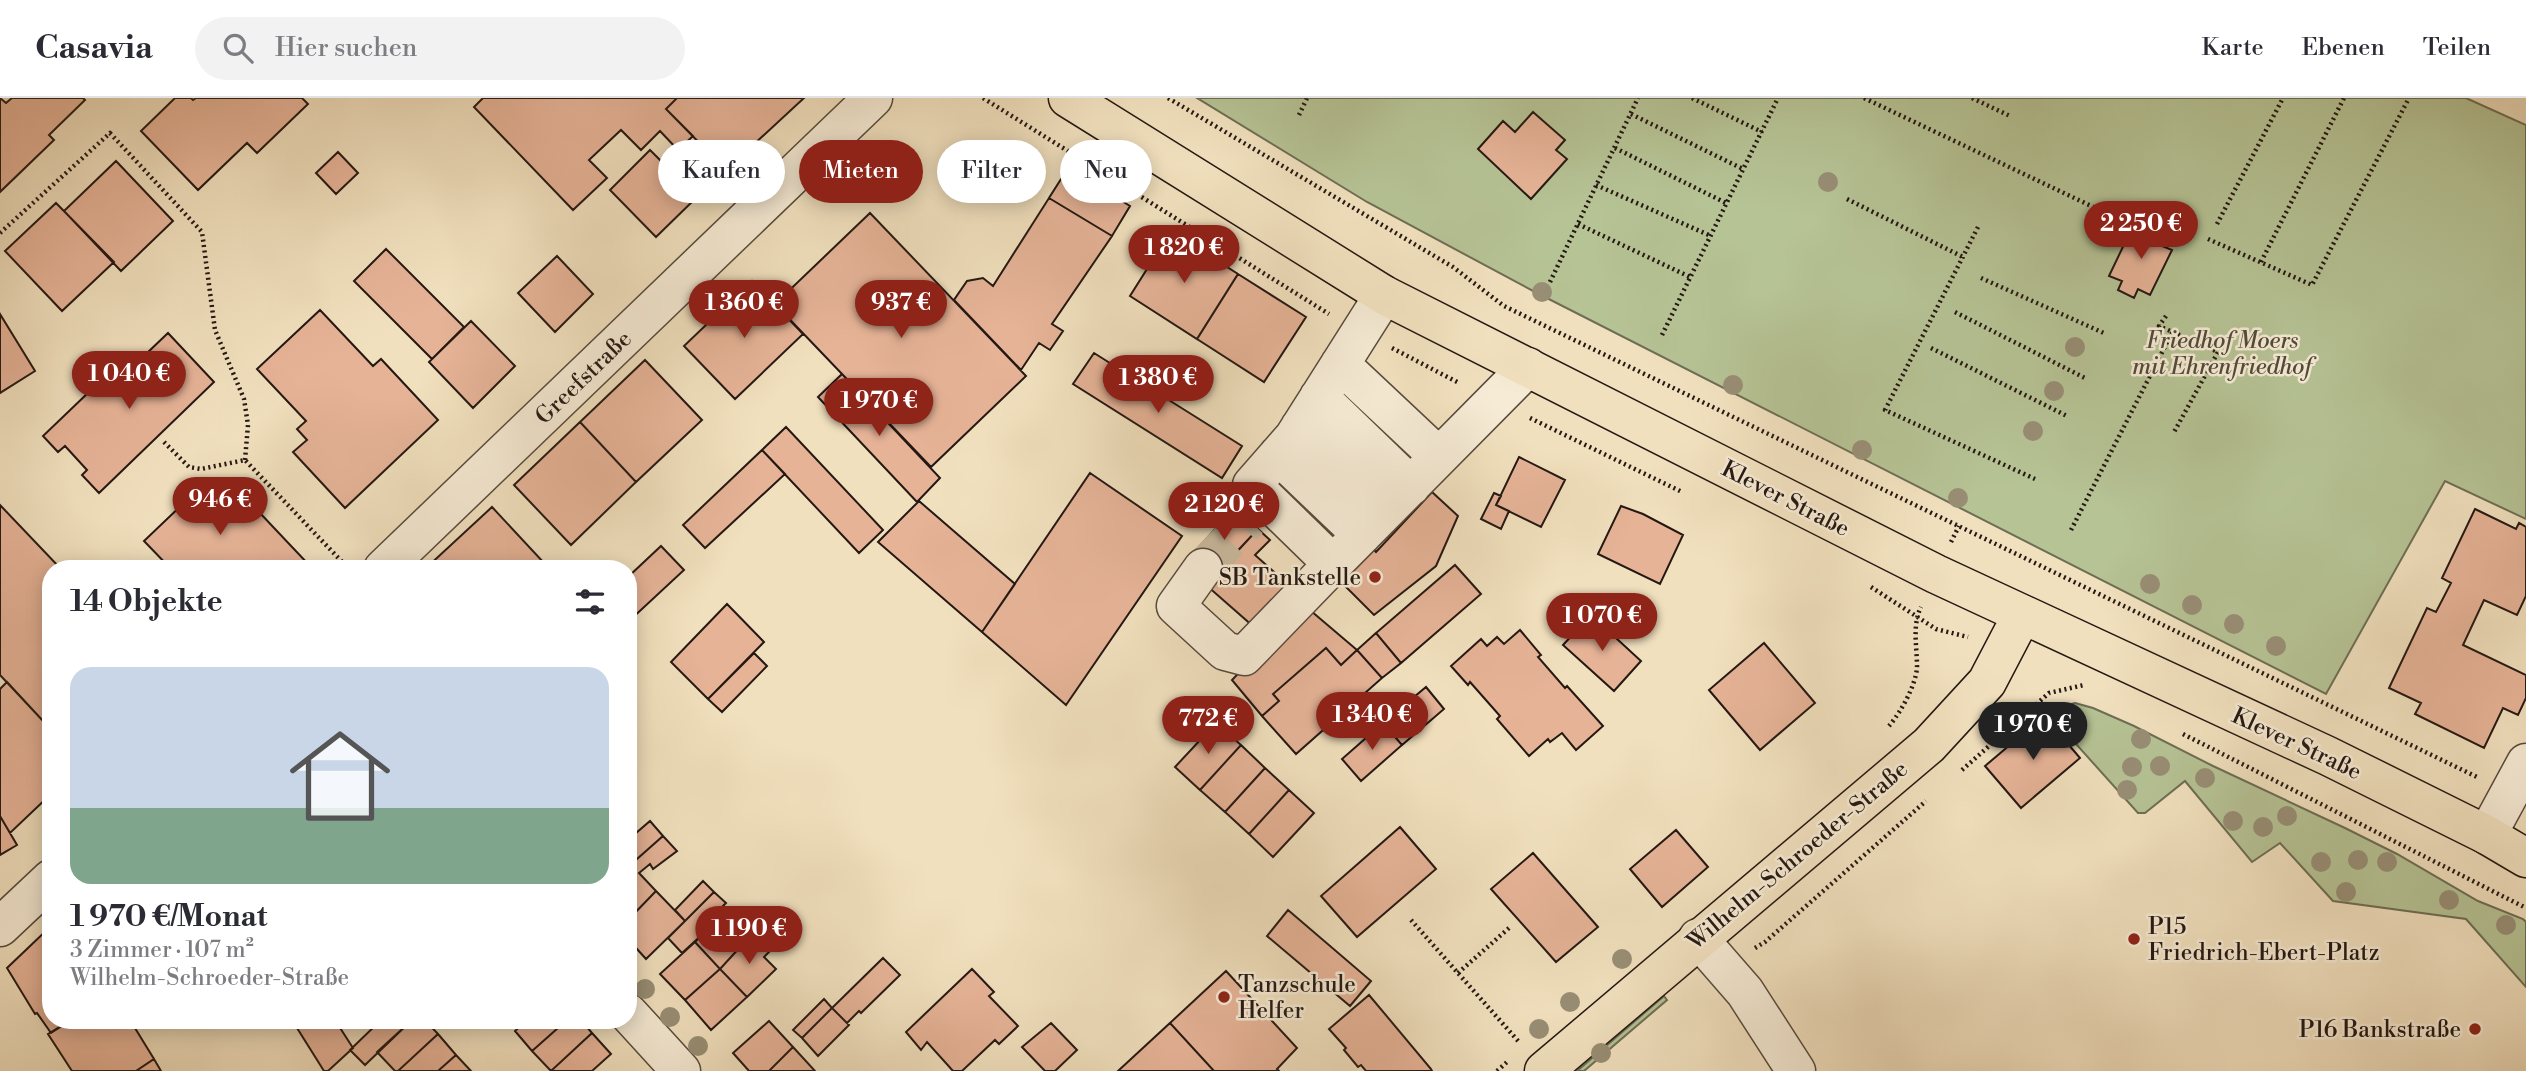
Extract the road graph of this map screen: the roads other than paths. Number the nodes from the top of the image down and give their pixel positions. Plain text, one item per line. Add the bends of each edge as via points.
1 (873, 98) edge
2 (1068, 98) edge
3 (1384, 295) junction
4 (1340, 364) junction
5 (1528, 367) junction
6 (1299, 426) junction
7 (1439, 457) junction
8 (1387, 510) junction
9 (392, 560) edge
10 (1333, 564) junction
11 (1203, 568) tunnel mouth
12 (2022, 615) junction
13 (2518, 778) edge
14 (2487, 835) junction
15 (2526, 858) edge
16 (42, 888) edge
17 (0, 926) edge
18 (1698, 938) junction
19 (637, 1023) edge
20 (1534, 1059) edge
21 (681, 1071) edge
22 (1796, 1071) edge

1 - 9 street, Greefstraße
2 - 3 main road, Klever Straße
3 - 4 street
3 - 5 main road, Klever Straße
4 - 6 street
4 - 7 street
5 - 7 street
5 - 12 main road, Klever Straße
6 - 8 street
6 - 8 street
6 - 10 street via 1252,485 1258,510
7 - 8 street
8 - 10 street
10 - 11 street via 1244,656 1225,650 1175,606
12 - 14 main road, Klever Straße
12 - 18 main road, Wilhelm-Schroeder-Straße via 1987,682 1929,745
13 - 14 street
14 - 15 main road, Klever Straße
16 - 17 street
18 - 20 main road, Wilhelm-Schroeder-Straße
18 - 22 street via 1745,992
19 - 21 street

